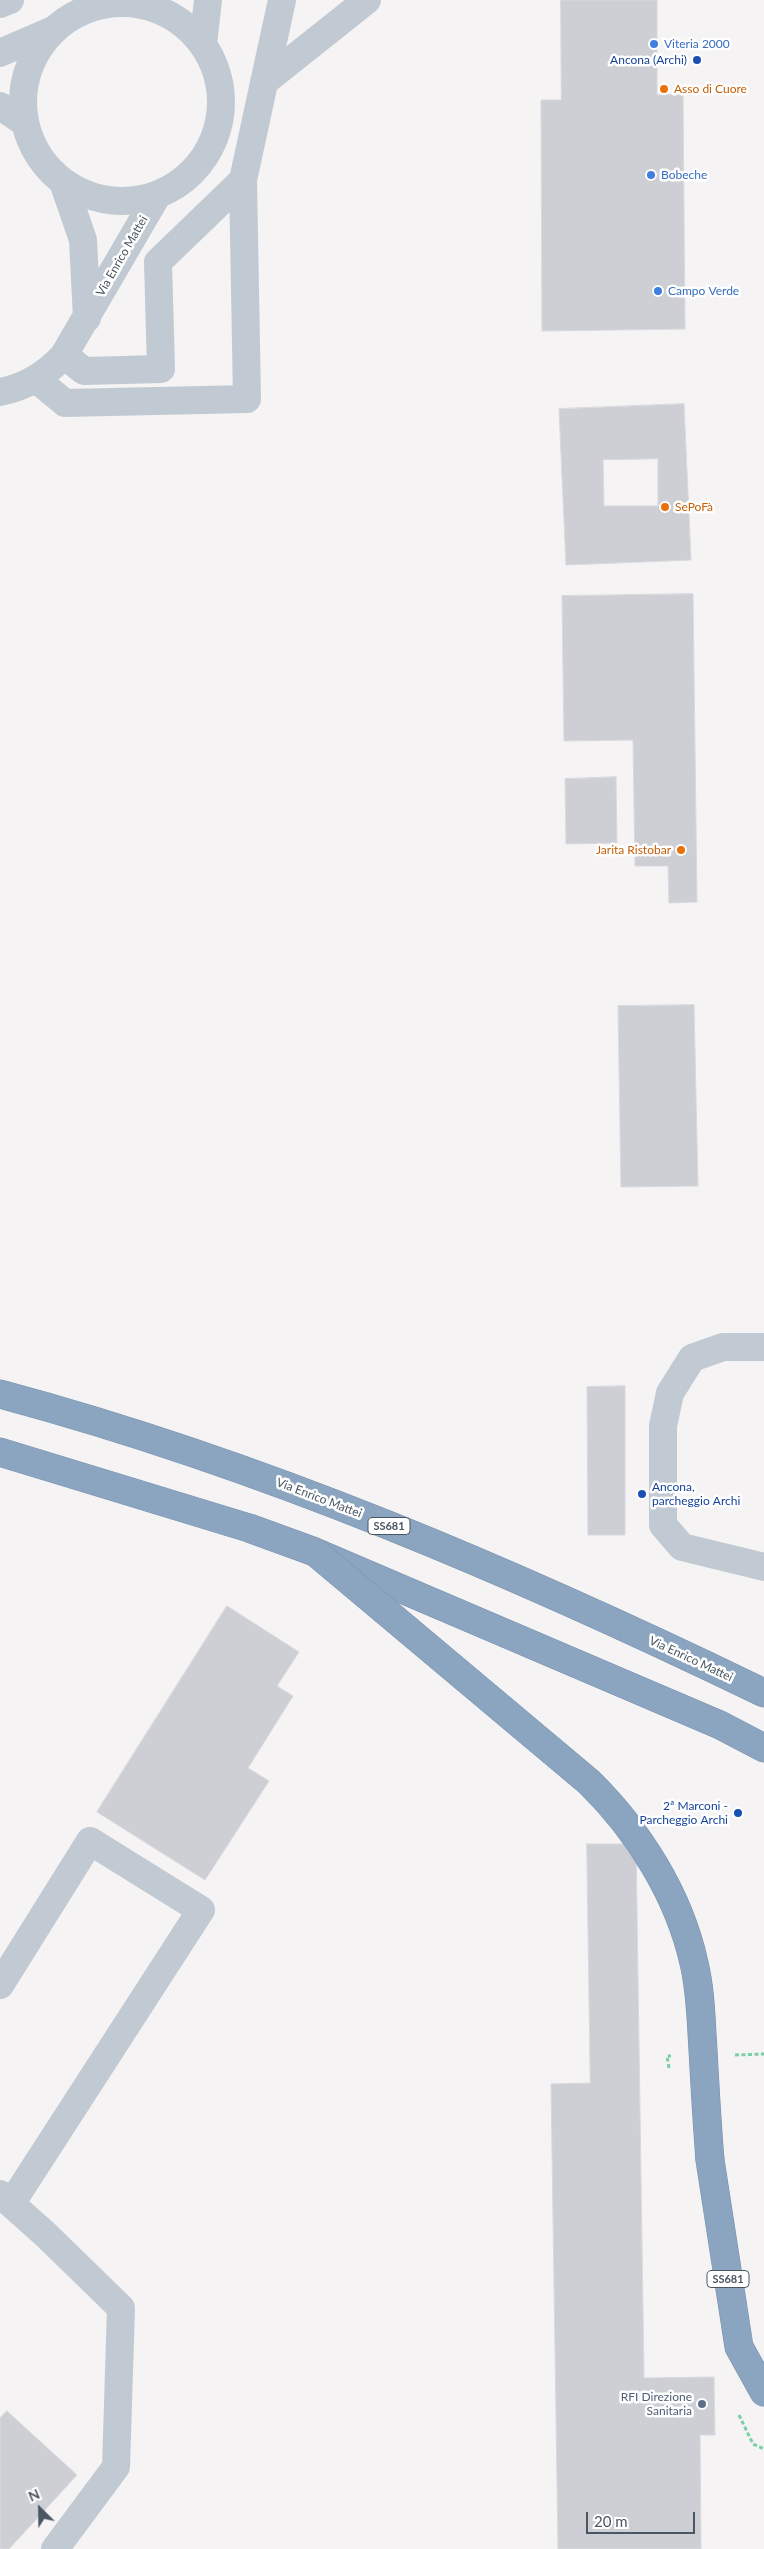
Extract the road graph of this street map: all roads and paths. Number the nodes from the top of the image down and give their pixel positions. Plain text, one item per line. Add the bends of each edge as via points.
1 (10, 0) edge
2 (208, 0) edge
3 (282, 0) edge
4 (367, 0) edge
5 (129, 1) edge
6 (0, 4) edge
7 (54, 30) junction
8 (203, 44) junction
9 (0, 53) edge
10 (264, 82) junction
11 (0, 106) edge
12 (24, 122) junction
13 (243, 180) junction
14 (63, 182) junction
15 (158, 194) junction
16 (87, 318) junction
17 (64, 355) junction
18 (161, 369) junction
19 (36, 379) junction
20 (0, 392) edge
21 (161, 401) junction
22 (764, 1346) edge
23 (0, 1394) edge
24 (0, 1452) edge
25 (315, 1552) junction
26 (764, 1567) edge
27 (764, 1693) edge
28 (764, 1748) edge
29 (0, 1984) edge
30 (6, 2199) edge
31 (764, 2392) edge
32 (55, 2549) edge

1 - 6 street
2 - 8 street
3 - 10 street
4 - 10 street
5 - 7 street via 100,5 76,14
5 - 8 street via 156,8 182,23
7 - 9 street
7 - 12 street via 34,56 24,88
8 - 15 street via 216,70 222,100 217,130 204,157 184,179
10 - 13 street
11 - 12 street
12 - 14 street via 32,145 45,165
13 - 18 street via 158,262
13 - 21 street via 247,399
14 - 15 street via 92,197 125,201
14 - 16 street, Via Enrico Mattei via 83,240
15 - 16 street, Via Enrico Mattei
16 - 17 street, Via Enrico Mattei
17 - 18 street via 84,371
17 - 19 street, Via Enrico Mattei
18 - 21 street
19 - 20 street, Via Enrico Mattei
19 - 21 street via 65,403
22 - 26 street via 723,1347 692,1358 670,1393 663,1426 662,1525 682,1547
23 - 27 highway, Via Enrico Mattei / SS681 via 169,1444 306,1493 512,1578
24 - 25 highway, SS681 via 150,1496
25 - 28 highway, SS681, bridge via 720,1725
25 - 31 highway, SS681, bridge via 589,1782 644,1848 676,1909 694,1963 701,2010 710,2160 739,2347
29 - 30 street via 90,1841 201,1910
30 - 32 street via 120,2308 116,2467

